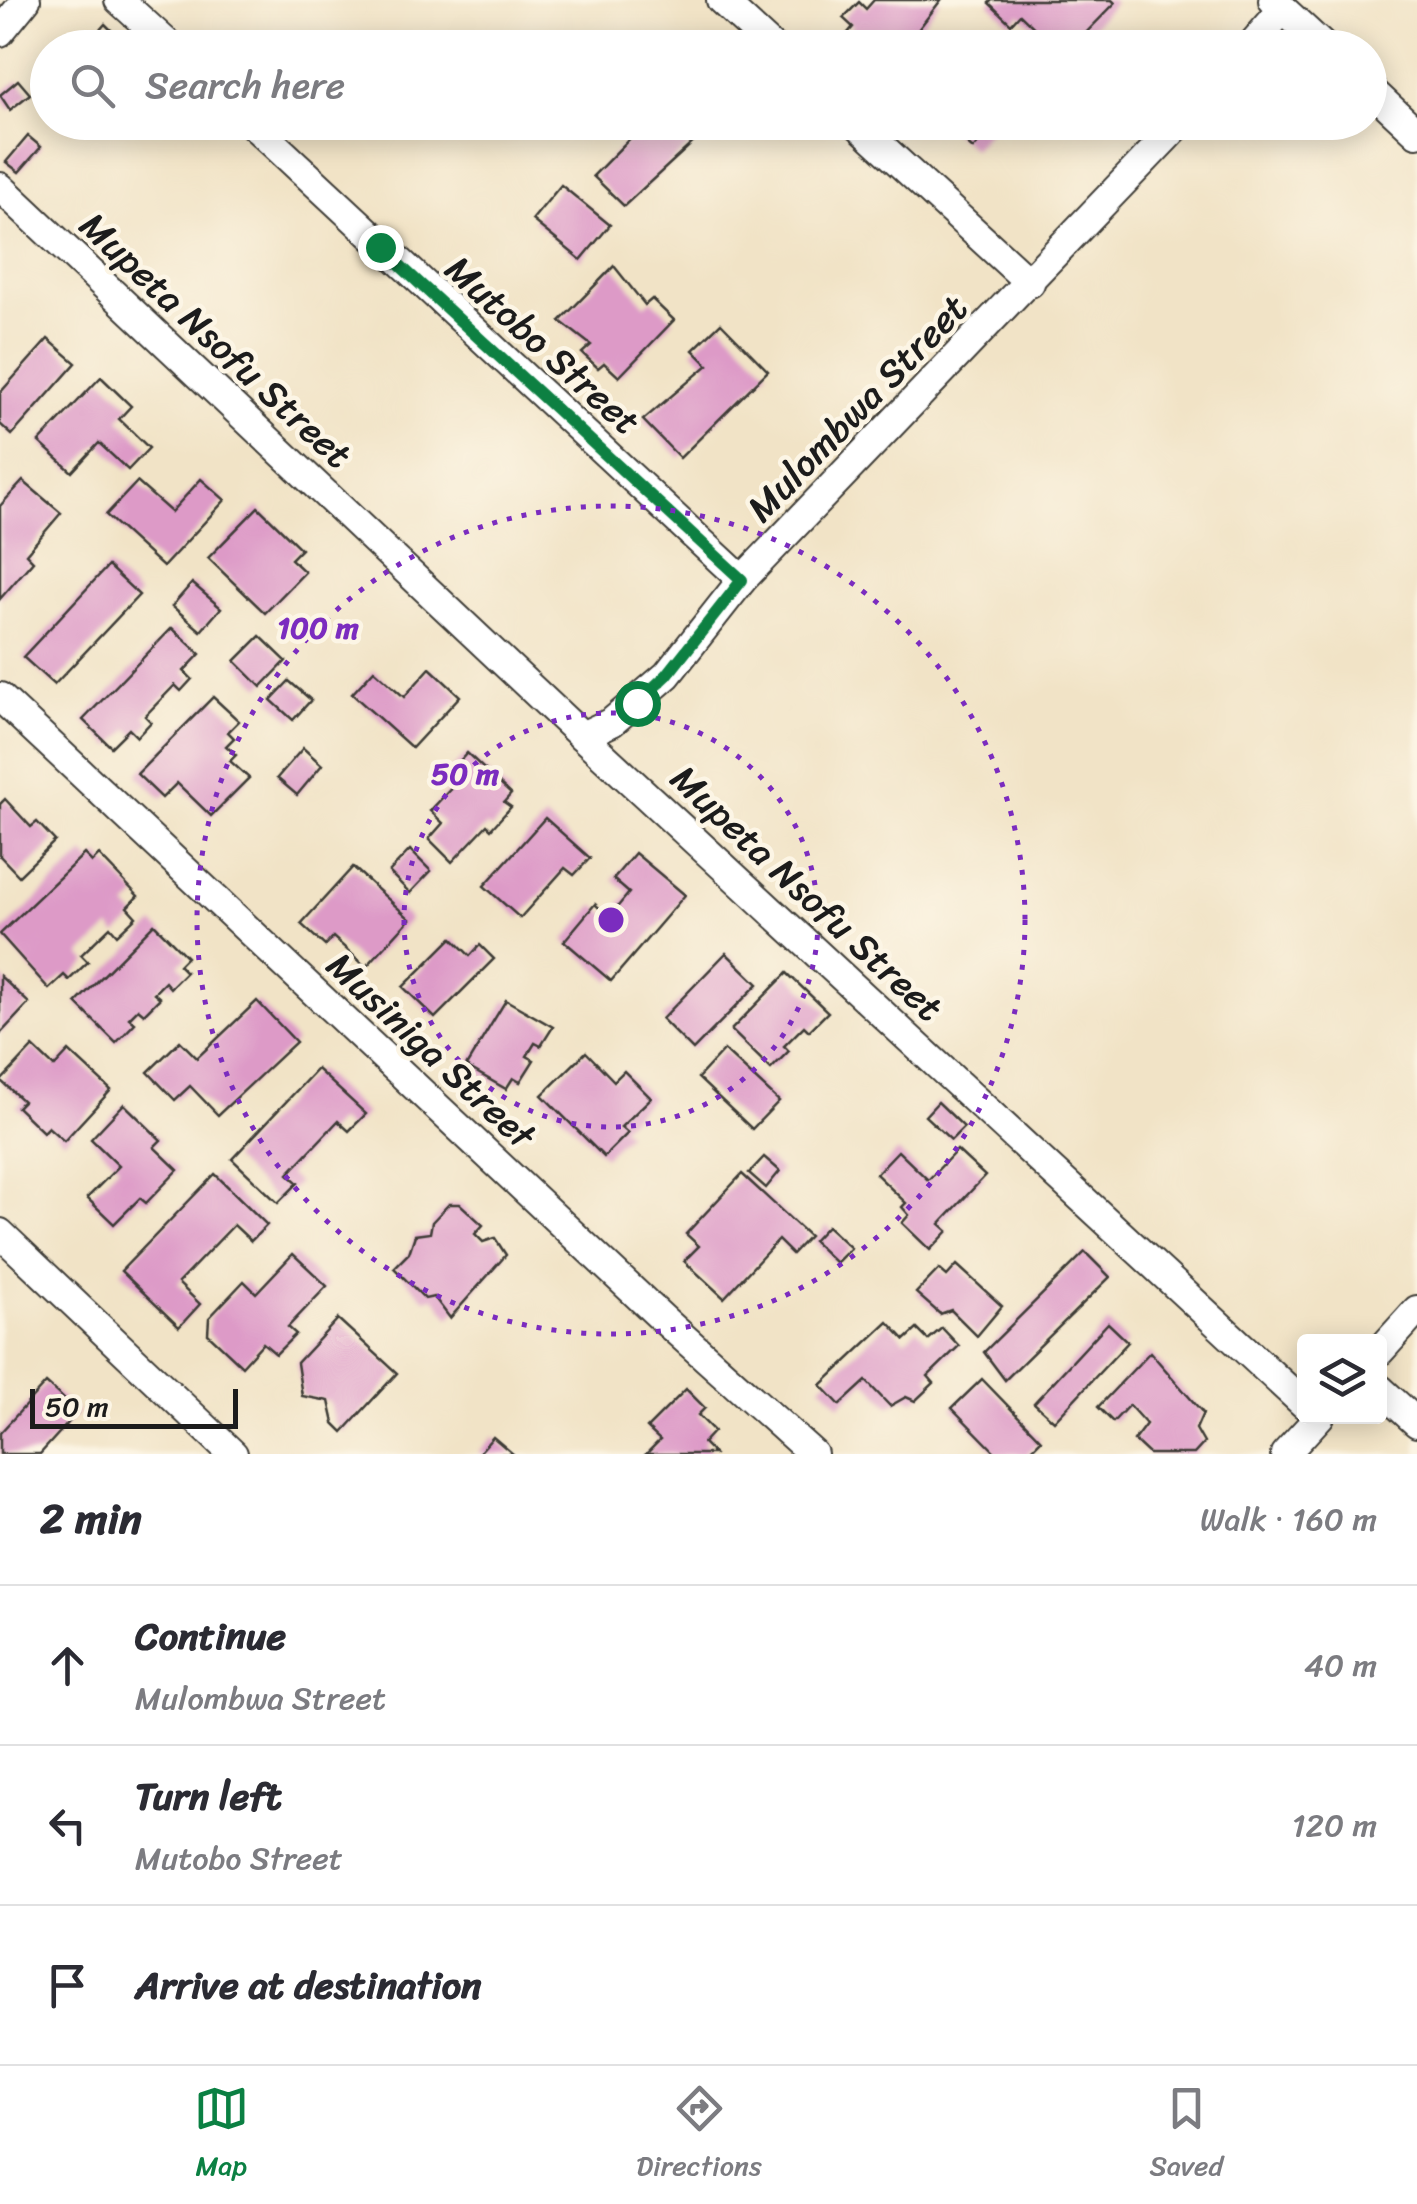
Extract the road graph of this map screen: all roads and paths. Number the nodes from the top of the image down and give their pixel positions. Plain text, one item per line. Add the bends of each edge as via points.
1 (26, 0) edge
2 (119, 0) edge
3 (722, 0) edge
4 (1278, 5) edge
5 (152, 30) edge
6 (754, 30) edge
7 (1261, 30) edge
8 (1305, 30) edge
9 (0, 32) edge
10 (1387, 105) edge
11 (1417, 133) edge
12 (269, 140) edge
13 (875, 140) edge
14 (1163, 140) edge
15 (0, 187) edge
16 (1030, 282) junction
17 (742, 580) junction
18 (0, 697) edge
19 (582, 736) junction
20 (0, 1233) edge
21 (1417, 1310) edge
22 (1387, 1343) edge
23 (1387, 1395) edge
24 (1297, 1398) edge
25 (1417, 1423) edge
26 (1313, 1424) edge
27 (233, 1454) edge
28 (813, 1454) edge
29 (1286, 1454) edge

1 - 9 street
2 - 5 street
3 - 6 street
4 - 7 street
4 - 8 street
10 - 11 street
12 - 17 street, Mutobo Street
13 - 16 street
14 - 16 street, Mulombwa Street
15 - 19 street, Mupeta Nsofu Street
16 - 17 street, Mulombwa Street
17 - 19 street, Mulombwa Street via 667,675 612,722
18 - 28 street, Musiniga Street
19 - 24 street, Mupeta Nsofu Street
20 - 27 street
21 - 22 street
23 - 25 street
26 - 29 street

